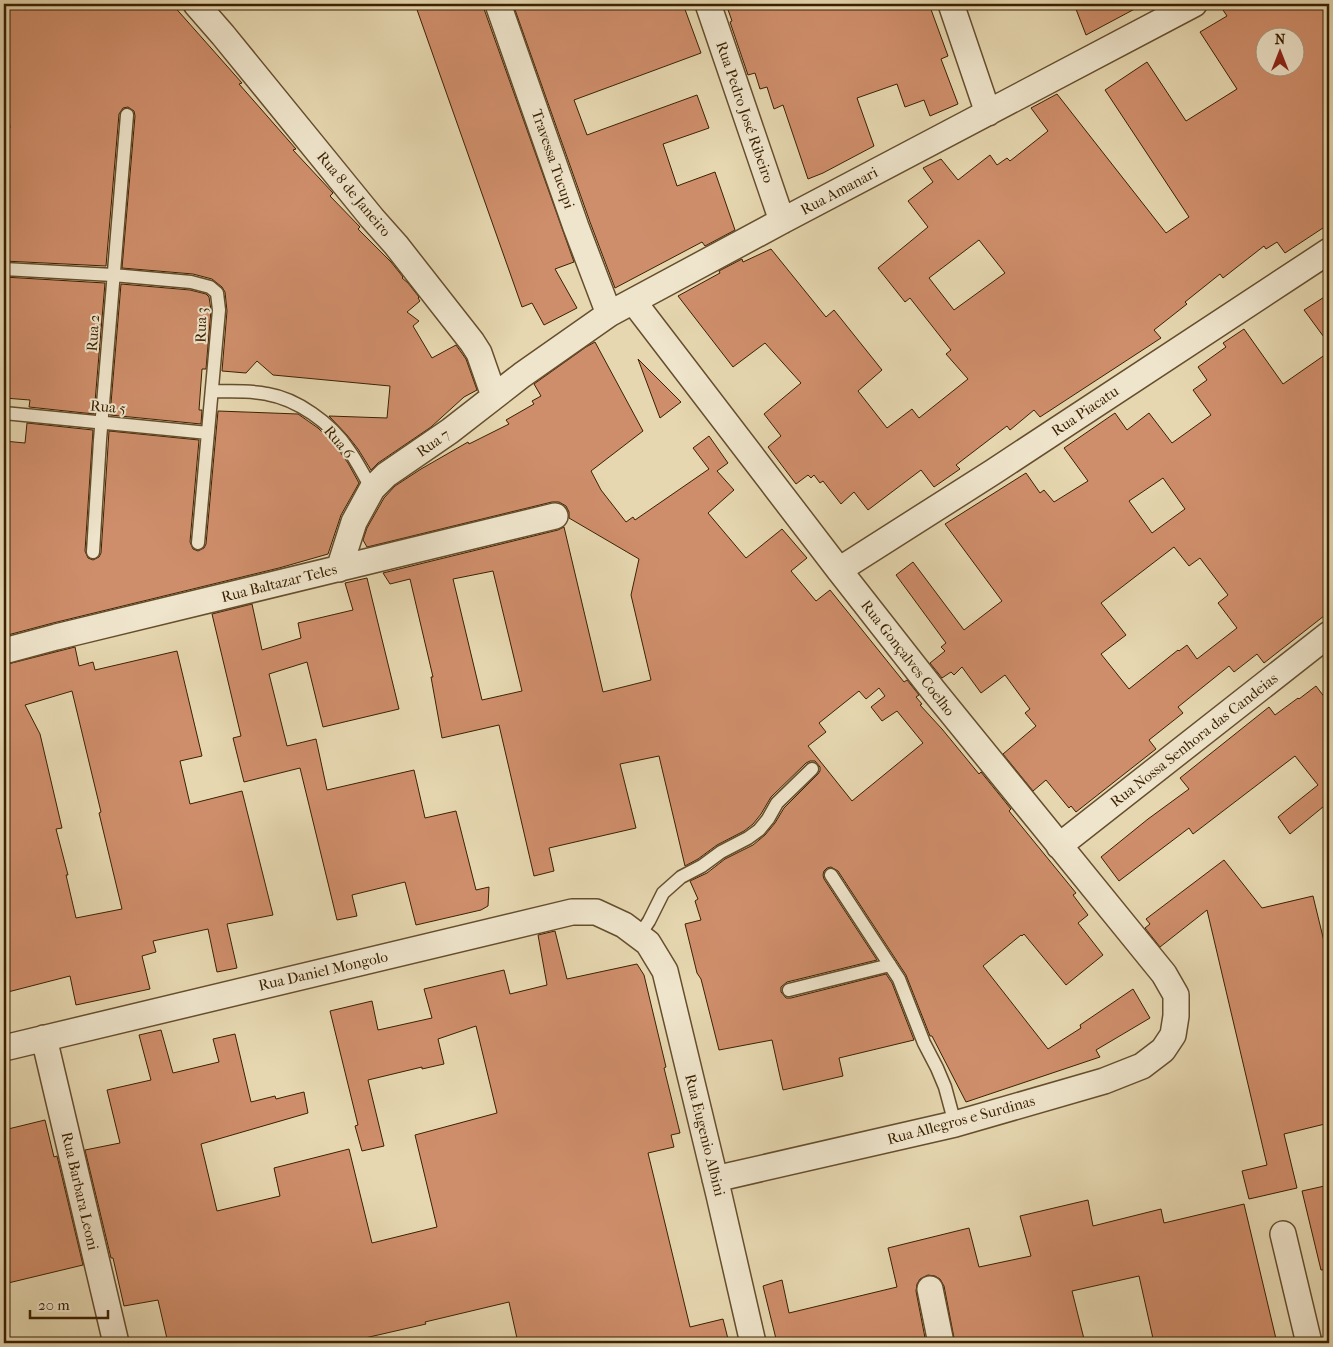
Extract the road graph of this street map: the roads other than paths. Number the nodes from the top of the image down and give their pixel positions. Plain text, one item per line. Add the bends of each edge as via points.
1 (196, 4) edge
2 (498, 4) edge
3 (708, 4) edge
4 (951, 4) edge
5 (1187, 6) edge
6 (988, 113) junction
7 (127, 115) dead end
8 (782, 220) junction
9 (1329, 251) edge
10 (4, 269) edge
11 (113, 275) junction
12 (633, 301) junction
13 (609, 314) junction
14 (479, 353) junction
15 (522, 375) junction
16 (212, 390) junction
17 (494, 396) junction
18 (4, 413) edge
19 (102, 423) junction
20 (208, 433) junction
21 (372, 489) junction
22 (555, 516) dead end
23 (198, 543) dead end
24 (93, 552) dead end
25 (339, 569) junction
26 (840, 570) junction
27 (1329, 634) edge
28 (4, 651) edge
29 (812, 769) dead end
30 (1059, 846) junction
31 (831, 875) dead end
32 (639, 936) junction
33 (890, 964) junction
34 (789, 990) dead end
35 (1176, 1016) joint
36 (44, 1038) junction
37 (4, 1048) edge
38 (955, 1124) junction
39 (715, 1179) junction
40 (1283, 1234) dead end
41 (930, 1289) dead end
42 (116, 1343) edge
43 (753, 1343) edge
44 (942, 1343) edge
45 (1309, 1343) edge

1 - 14 street, Rua 8 de Janeiro via 396,245
2 - 13 street, Travessa Tucupi
3 - 8 street, Rua Pedro José Ribeiro
4 - 6 street
5 - 6 street, Rua Amanari
6 - 8 street, Rua Amanari
7 - 11 lane, Rua 2
8 - 12 street, Rua Amanari
9 - 26 street, Rua Piacatu
10 - 11 lane, Rua 3
11 - 16 lane, Rua 3 via 191,282 210,287 217,293 220,310
11 - 19 lane, Rua 2
12 - 13 street, Rua Amanari
12 - 26 street, Rua Gonçalves Coelho
13 - 15 street, Rua Amanari
14 - 15 street
14 - 17 street, Rua 8 de Janeiro
15 - 17 street, Rua Amanari
16 - 20 lane, Rua 3
16 - 21 lane, Rua 6 via 267,394 292,402 315,415 337,434
17 - 21 street, Rua 7 via 386,475
18 - 19 lane, Rua 5
19 - 20 lane, Rua 5
19 - 24 lane, Rua 2
20 - 23 lane, Rua 3
21 - 25 street via 354,522
22 - 25 street, Rua Baltazar Teles
25 - 28 street, Rua Baltazar Teles
26 - 30 street, Rua Gonçalves Coelho
27 - 30 street, Rua Nossa Senhora das Candeias
29 - 32 lane via 781,798 759,830 681,877 663,893
30 - 35 street, Rua Gonçalves Coelho via 1164,974 1176,995
31 - 33 lane
32 - 36 street, Rua Daniel Mongolo via 596,912 572,912
32 - 39 street, Rua Eugenio Albini via 648,943 664,971
33 - 34 lane
33 - 38 lane via 937,1068
35 - 38 street, Rua Allegros e Surdinas via 1173,1035 1163,1050 1142,1066 1104,1081
36 - 37 street, Rua Daniel Mongolo
36 - 42 street, Rua Barbara Leoni
38 - 39 street, Rua Allegros e Surdinas
39 - 43 street, Rua Eugenio Albini
40 - 45 street
41 - 44 street

